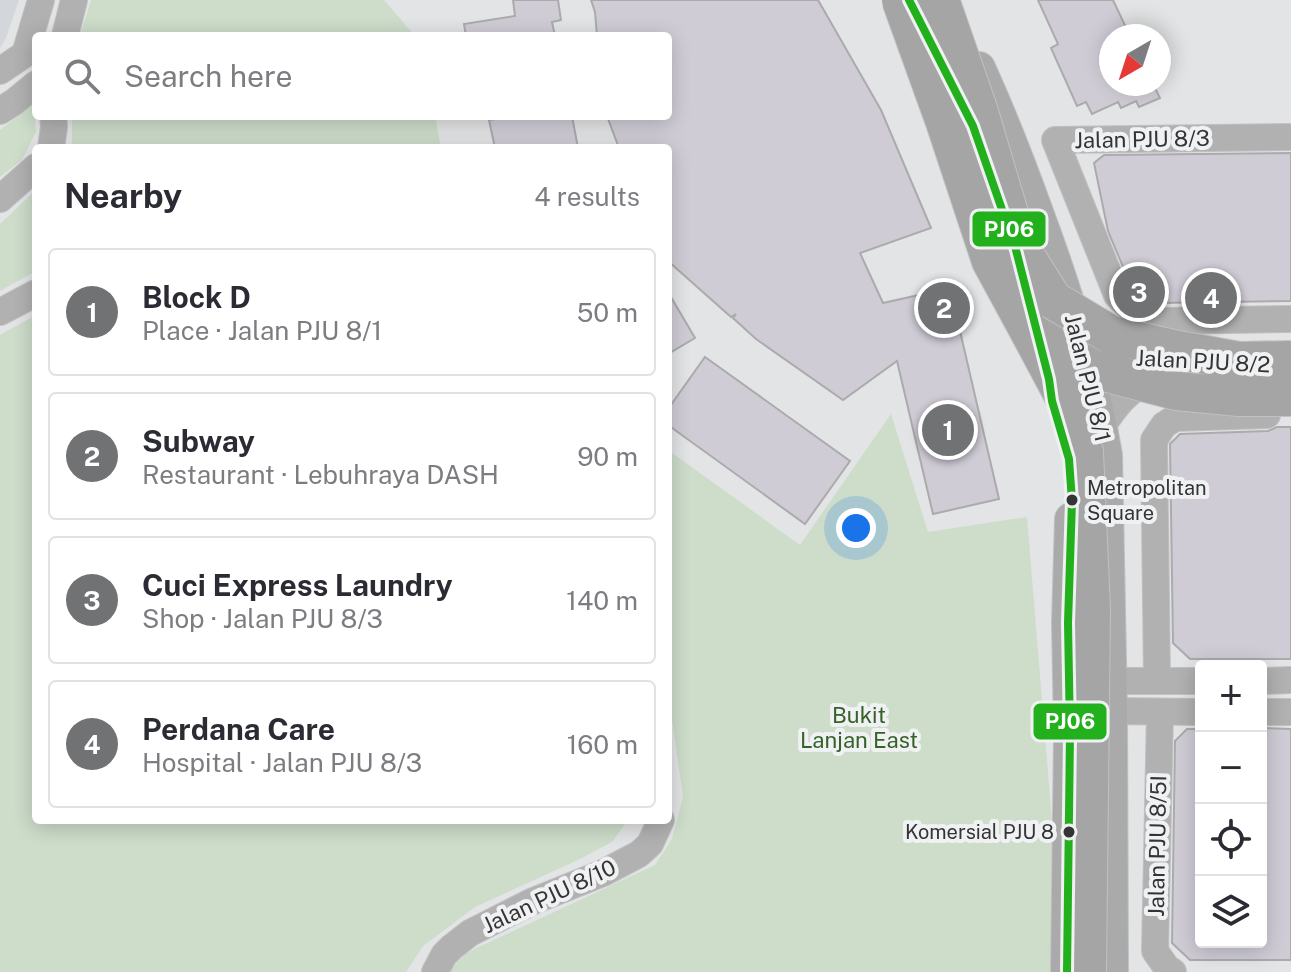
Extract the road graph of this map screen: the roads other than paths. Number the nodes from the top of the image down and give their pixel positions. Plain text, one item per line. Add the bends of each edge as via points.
1 (41, 0) edge
2 (74, 0) edge
3 (901, 0) edge
4 (909, 0) edge
5 (940, 0) edge
6 (946, 0) edge
7 (36, 32) edge
8 (66, 32) edge
9 (31, 61) edge
10 (0, 71) edge
11 (32, 87) edge
12 (0, 111) edge
13 (53, 120) edge
14 (1291, 137) edge
15 (52, 144) edge
16 (32, 171) edge
17 (0, 199) edge
18 (32, 295) edge
19 (0, 312) edge
20 (1291, 319) edge
21 (1076, 325) junction
22 (1029, 331) junction
23 (1291, 363) edge
24 (1291, 379) edge
25 (1291, 397) edge
26 (1291, 416) edge
27 (1101, 428) junction
28 (1157, 680) junction
29 (1291, 680) edge
30 (1195, 681) edge
31 (1267, 681) edge
32 (1110, 696) junction
33 (1160, 712) junction
34 (1195, 712) edge
35 (1267, 712) edge
36 (1291, 712) edge
37 (659, 824) edge
38 (1111, 940) junction
39 (435, 972) edge
40 (1067, 972) edge
41 (1087, 972) edge
42 (1112, 972) edge
43 (1124, 972) edge
44 (1173, 972) edge

1 - 7 street
2 - 8 street
3 - 22 highway, bridge via 991,261
4 - 40 main road, Jalan PJU 8/1 via 973,126 1016,250 1069,459
5 - 23 highway, bridge via 1018,244 1053,300 1111,335 1239,361
6 - 21 main road, Jalan PJU 8/1 via 1003,119
9 - 10 street
11 - 12 street
13 - 15 street
14 - 20 street, Jalan PJU 8/3 via 1055,140 1124,303 1163,321
16 - 17 street
18 - 19 street
21 - 23 street, Jalan PJU 8/2 via 1117,355 1135,359
21 - 27 main road, Jalan PJU 8/1
22 - 25 highway, bridge via 1093,369 1177,391
22 - 41 highway, bridge via 1068,404 1084,452 1091,608
24 - 27 street, Jalan PJU 8/2 via 1160,377 1131,390
26 - 28 street via 1175,418 1154,440
27 - 32 main road, Jalan PJU 8/1 via 1106,455
28 - 30 street
28 - 32 street
29 - 31 street
32 - 33 street
32 - 38 main road, Jalan PJU 8/1
33 - 34 street
33 - 44 street, Jalan PJU 8/5I via 1155,951
35 - 36 street
37 - 39 street, Jalan PJU 8/10 via 639,854 470,933 444,955
38 - 42 main road, Jalan PJU 8/1
38 - 43 main road

